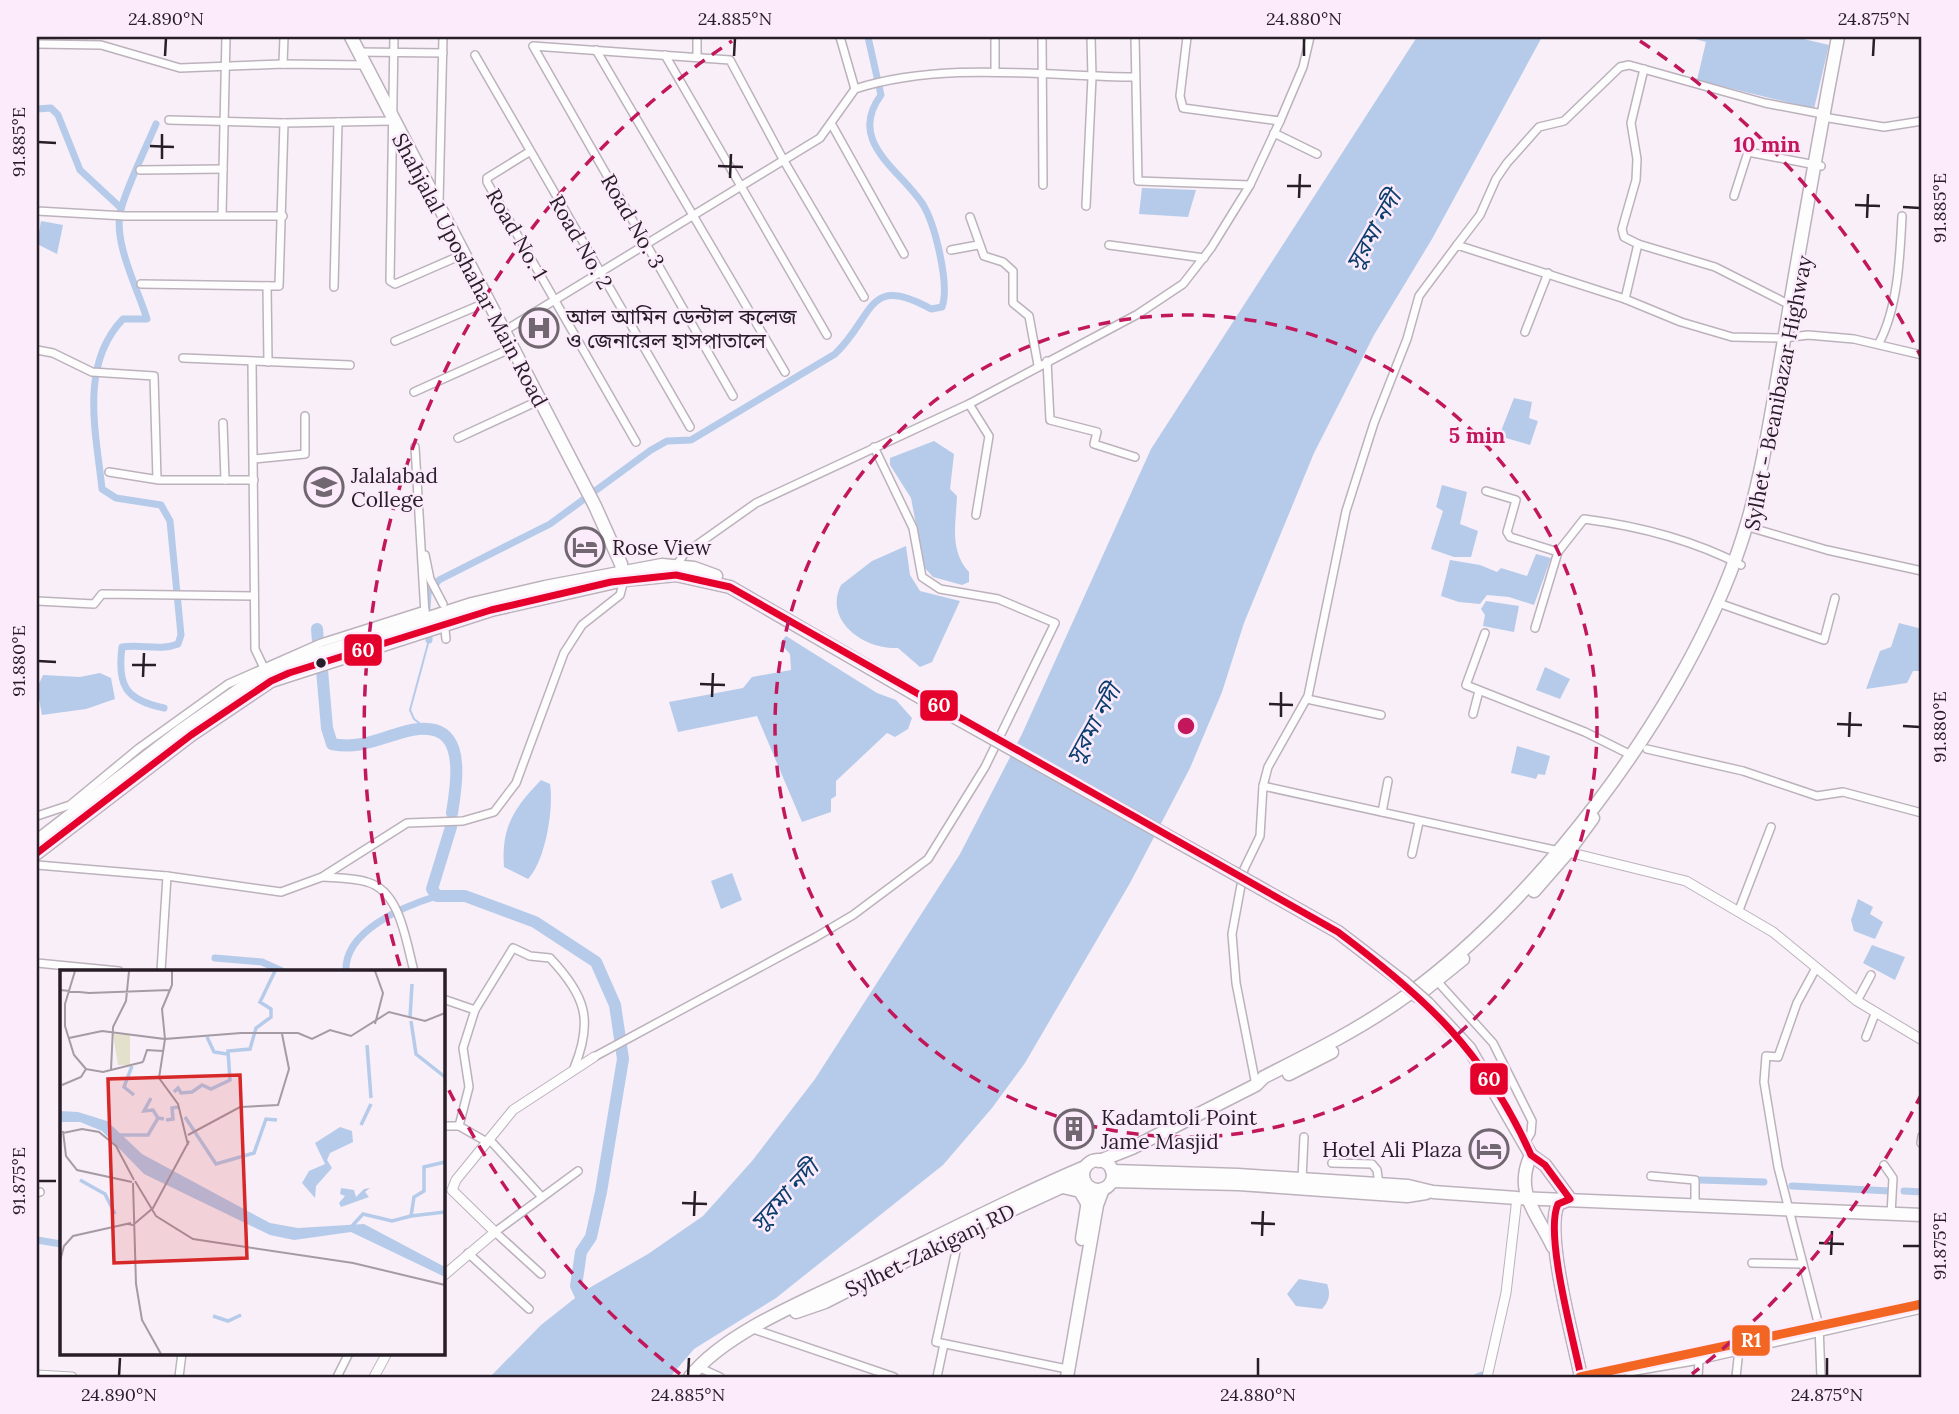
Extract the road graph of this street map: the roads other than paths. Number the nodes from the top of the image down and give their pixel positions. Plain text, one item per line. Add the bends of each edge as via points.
1 (226, 37) edge
2 (284, 37) edge
3 (351, 37) edge
4 (394, 37) edge
5 (443, 37) edge
6 (697, 37) edge
7 (840, 37) edge
8 (995, 37) edge
9 (1042, 37) edge
10 (1091, 37) edge
11 (1135, 37) edge
12 (1187, 37) edge
13 (1310, 37) edge
14 (1841, 37) edge
15 (74, 40) edge
16 (37, 44) edge
17 (596, 50) junction
18 (357, 52) junction
19 (394, 53) junction
20 (443, 53) junction
21 (475, 55) dead end
22 (665, 55) junction
23 (696, 57) junction
24 (283, 64) junction
25 (225, 65) junction
26 (363, 65) junction
27 (1644, 69) junction
28 (995, 72) junction
29 (1041, 74) junction
30 (1093, 77) junction
31 (1133, 77) junction
32 (855, 89) junction
33 (1826, 116) junction
34 (169, 120) dead end
35 (224, 121) junction
36 (392, 121) junction
37 (1280, 121) junction
38 (1922, 121) edge
39 (338, 122) junction
40 (284, 123) junction
41 (832, 125) junction
42 (1275, 133) junction
43 (529, 152) junction
44 (1317, 155) dead end
45 (785, 161) junction
46 (1818, 166) junction
47 (223, 169) junction
48 (140, 170) dead end
49 (1043, 185) dead end
50 (1250, 185) junction
51 (741, 189) junction
52 (1734, 196) dead end
53 (1086, 206) dead end
54 (439, 209) junction
55 (37, 211) edge
56 (222, 215) junction
57 (284, 216) junction
58 (1902, 216) dead end
59 (692, 217) junction
60 (970, 217) dead end
61 (647, 243) junction
62 (1457, 244) junction
63 (1638, 244) junction
64 (978, 245) junction
65 (1109, 245) dead end
66 (951, 250) dead end
67 (464, 254) junction
68 (904, 254) dead end
69 (1204, 258) junction
70 (598, 273) junction
71 (1548, 273) junction
72 (141, 284) dead end
73 (267, 286) junction
74 (334, 287) dead end
75 (864, 297) dead end
76 (555, 299) junction
77 (1625, 299) junction
78 (487, 302) junction
79 (1790, 305) junction
80 (503, 331) junction
81 (1525, 331) dead end
82 (827, 335) dead end
83 (1787, 337) junction
84 (395, 341) dead end
85 (1879, 343) junction
86 (512, 348) junction
87 (37, 349) edge
88 (1922, 355) edge
89 (183, 358) dead end
90 (1047, 361) junction
91 (252, 362) junction
92 (268, 362) junction
93 (350, 365) dead end
94 (1038, 365) junction
95 (785, 372) dead end
96 (414, 392) dead end
97 (733, 396) dead end
98 (538, 401) junction
99 (969, 404) junction
100 (305, 416) dead end
101 (223, 423) dead end
102 (690, 427) dead end
103 (458, 438) dead end
104 (636, 442) dead end
105 (415, 447) dead end
106 (874, 447) junction
107 (1135, 457) dead end
108 (254, 459) junction
109 (109, 472) dead end
110 (157, 479) junction
111 (225, 480) junction
112 (254, 480) junction
113 (1486, 491) dead end
114 (418, 506) junction
115 (976, 515) dead end
116 (1752, 528) junction
117 (1559, 552) junction
118 (1738, 563) junction
119 (676, 570) junction
120 (1922, 571) edge
121 (623, 576) junction
122 (254, 596) junction
123 (1835, 598) dead end
124 (37, 601) edge
125 (443, 604) dead end
126 (1724, 605) junction
127 (425, 614) junction
128 (1535, 628) dead end
129 (445, 630) dead end
130 (1485, 634) dead end
131 (446, 639) dead end
132 (267, 673) junction
133 (1479, 691) junction
134 (1307, 699) junction
135 (1473, 714) dead end
136 (1381, 715) dead end
137 (1647, 749) junction
138 (1631, 755) junction
139 (1388, 781) dead end
140 (1263, 786) junction
141 (1382, 812) junction
142 (1922, 813) edge
143 (37, 816) edge
144 (1419, 822) junction
145 (1771, 827) dead end
146 (37, 841) edge
147 (1562, 852) junction
148 (37, 853) edge
149 (1412, 855) dead end
150 (37, 865) edge
151 (167, 876) junction
152 (322, 877) junction
153 (1739, 910) junction
154 (37, 963) edge
155 (1816, 968) junction
156 (109, 970) edge
157 (161, 970) edge
158 (414, 970) edge
159 (1871, 975) dead end
160 (1437, 981) junction
161 (444, 999) edge
162 (1857, 1001) junction
163 (475, 1010) junction
164 (1875, 1014) junction
165 (1867, 1037) dead end
166 (1922, 1040) edge
167 (594, 1058) joint
168 (574, 1068) junction
169 (1256, 1085) junction
170 (444, 1126) edge
171 (459, 1126) junction
172 (1304, 1138) dead end
173 (488, 1140) junction
174 (1525, 1143) junction
175 (1132, 1148) junction
176 (1531, 1155) junction
177 (1100, 1161) junction
178 (1332, 1163) dead end
179 (1884, 1165) dead end
180 (1085, 1167) junction
181 (578, 1171) dead end
182 (1135, 1171) junction
183 (1651, 1175) dead end
184 (1302, 1179) junction
185 (1109, 1180) junction
186 (1378, 1184) junction
187 (1087, 1185) junction
188 (1063, 1187) junction
189 (1433, 1192) junction
190 (541, 1196) junction
191 (1521, 1198) junction
192 (1570, 1199) junction
193 (1087, 1207) junction
194 (1695, 1208) junction
195 (1790, 1212) junction
196 (1891, 1214) junction
197 (1922, 1215) edge
198 (495, 1232) junction
199 (960, 1233) junction
200 (468, 1253) junction
201 (1556, 1255) junction
202 (1752, 1263) dead end
203 (1802, 1264) junction
204 (541, 1274) dead end
205 (444, 1275) edge
206 (529, 1309) dead end
207 (1922, 1309) edge
208 (775, 1316) junction
209 (752, 1329) junction
210 (1820, 1332) junction
211 (944, 1344) junction
212 (1738, 1350) junction
213 (183, 1354) edge
214 (348, 1354) edge
215 (386, 1354) edge
216 (1699, 1360) junction
217 (694, 1372) edge
218 (1063, 1374) edge
219 (37, 1375) edge
220 (72, 1377) edge
221 (179, 1377) edge
222 (337, 1377) edge
223 (374, 1377) edge
224 (720, 1377) edge
225 (894, 1377) edge
226 (937, 1377) edge
227 (1487, 1377) edge
228 (1581, 1377) edge
229 (1629, 1377) edge
230 (1698, 1377) edge
231 (1736, 1377) edge
232 (1821, 1377) edge

1 - 25 street
2 - 24 street
3 - 18 main road, Shahjalal Uposhahar Main Road
4 - 19 street
5 - 20 street
6 - 23 street
7 - 32 street
8 - 28 street
9 - 29 street
10 - 30 street
11 - 31 street
12 - 37 street via 1182,108
13 - 37 street
14 - 33 main road, Sylhet - Beanibazar Highway
15 - 16 street
15 - 25 street via 180,68
17 - 22 street
17 - 59 street
17 - 61 street, Road No. 3 via 533,47
18 - 19 street
18 - 26 main road, Shahjalal Uposhahar Main Road
19 - 20 street
19 - 36 street
20 - 54 street
21 - 43 street, Road No. 2
22 - 23 street
22 - 51 street
23 - 45 street via 730,60
24 - 25 street
24 - 26 street
25 - 35 street
26 - 36 main road, Shahjalal Uposhahar Main Road
27 - 33 street
27 - 62 street via 1620,66 1564,121 1539,127 1507,163 1480,215
27 - 63 street via 1631,122 1636,180 1622,229 1624,237
28 - 29 street
28 - 32 street
29 - 30 street
29 - 49 street
30 - 31 street
30 - 53 street
31 - 50 street via 1138,181
32 - 41 street
33 - 38 street via 1884,127
33 - 46 main road, Sylhet - Beanibazar Highway
34 - 35 street
35 - 40 street
35 - 47 street
36 - 39 street
36 - 54 main road, Shahjalal Uposhahar Main Road
36 - 67 street via 390,281 395,284
37 - 42 street
39 - 40 street
39 - 74 street
40 - 57 street
41 - 45 street
41 - 68 street
42 - 44 street
42 - 50 street
43 - 70 street, Road No. 2
43 - 76 street, Road No. 1 via 487,182
45 - 51 street
45 - 75 street
46 - 52 street via 1748,152
46 - 79 main road, Sylhet - Beanibazar Highway
46 - 83 main road, Sylhet - Beanibazar Highway
47 - 48 street
47 - 56 street
50 - 69 street
51 - 59 street
51 - 82 street
54 - 67 main road, Shahjalal Uposhahar Main Road
55 - 56 street
56 - 57 street
57 - 73 street via 280,284
58 - 85 street via 1895,300
59 - 61 street
59 - 95 street
60 - 64 street
61 - 70 street
61 - 97 street, Road No. 3
62 - 71 street
62 - 134 street via 1419,296 1374,423 1346,511
63 - 77 street
63 - 79 street via 1715,267
64 - 66 street
64 - 94 street via 984,257 1003,262 1013,271 1013,303 1030,316
65 - 69 street
67 - 78 main road, Shahjalal Uposhahar Main Road
69 - 90 street via 1183,284 1161,300
70 - 76 street
70 - 102 street, Road No. 2
71 - 77 street
71 - 81 street
72 - 73 street
73 - 92 street
76 - 80 street
76 - 104 street, Road No. 1
77 - 83 street via 1732,337
78 - 80 main road, Shahjalal Uposhahar Main Road
78 - 84 street
79 - 83 main road, Sylhet - Beanibazar Highway
80 - 86 main road, Shahjalal Uposhahar Main Road
83 - 85 street
83 - 116 main road, Sylhet - Beanibazar Highway via 1765,482
83 - 118 main road, Sylhet - Beanibazar Highway
85 - 88 street
86 - 96 street
86 - 98 main road, Shahjalal Uposhahar Main Road
87 - 110 street via 92,372 154,376
89 - 91 street
90 - 94 street
90 - 107 street via 1050,421 1097,432 1094,444
91 - 92 street
91 - 108 street
92 - 93 street
94 - 99 street
98 - 103 street
98 - 121 main road, Shahjalal Uposhahar Main Road via 595,506
99 - 106 street
99 - 115 street via 989,436
100 - 108 street via 305,454
101 - 111 street
105 - 114 street
106 - 119 street via 756,503 684,554
106 - 167 street via 913,528 922,577 940,589 998,600 1055,623 985,767 928,859 853,915
108 - 112 street
109 - 110 street
110 - 111 street
111 - 112 street
112 - 122 street
113 - 117 street via 1516,500 1507,532 1510,537
114 - 125 street via 430,579
114 - 127 street
116 - 118 main road, Sylhet - Beanibazar Highway
116 - 120 street
117 - 118 street via 1584,519 1706,548
117 - 128 street
118 - 126 main road, Sylhet - Beanibazar Highway
118 - 138 main road, Sylhet - Beanibazar Highway via 1684,670
119 - 121 main road
119 - 174 main road, bridge via 730,587 1338,932 1428,1004 1469,1048
121 - 127 main road via 495,597
121 - 132 main road
121 - 152 street via 620,596 582,625 564,653 512,791 494,812 463,821 407,823
122 - 124 street via 102,593 93,604
122 - 132 street via 255,649
123 - 126 street via 1824,640
126 - 137 main road, Sylhet - Beanibazar Highway
127 - 132 main road
129 - 131 street
130 - 133 street via 1465,684
132 - 143 street via 228,684 70,805
132 - 146 main road via 180,731
132 - 148 main road
133 - 135 street
133 - 138 street
134 - 136 street
134 - 140 street via 1268,767
137 - 142 street via 1817,796 1843,792
137 - 147 main road, Sylhet - Beanibazar Highway
138 - 147 main road, Sylhet - Beanibazar Highway
139 - 141 street
140 - 141 street
140 - 169 street via 1260,836 1244,869 1232,934 1241,1016
141 - 144 street
144 - 147 street
144 - 149 street
145 - 153 street
147 - 153 street via 1686,881
147 - 160 main road, Sylhet - Beanibazar Highway via 1509,915
147 - 169 main road, Sylhet - Beanibazar Highway via 1399,1002
150 - 151 street
151 - 152 street via 281,892
151 - 157 street
152 - 158 street via 368,882 384,891 400,922
153 - 155 street
154 - 156 street
155 - 162 street
155 - 195 street via 1797,1003 1779,1057 1766,1056 1764,1082
159 - 162 street
160 - 169 main road, Sylhet - Beanibazar Highway via 1351,1041 1267,1084
160 - 174 street via 1493,1043 1532,1121
161 - 163 street
162 - 164 street
163 - 168 street via 513,948 550,958 566,974 587,1024
163 - 171 street via 463,1048 469,1087
164 - 165 street
164 - 166 street
167 - 168 street
168 - 173 street via 524,1100
169 - 175 main road
170 - 171 street
171 - 173 street
172 - 184 street
173 - 190 street
173 - 198 street via 452,1190
174 - 176 main road
175 - 177 main road
175 - 182 main road via 1125,1164
175 - 185 main road
176 - 191 main road
176 - 192 main road via 1545,1165
177 - 180 main road
177 - 185 main road
178 - 186 street via 1372,1164
179 - 196 street via 1894,1178
180 - 187 main road
180 - 208 main road via 1012,1198
181 - 190 street
182 - 184 main road
182 - 185 main road
183 - 194 street via 1695,1180
184 - 186 main road
185 - 187 main road
185 - 189 main road via 1407,1196
185 - 218 main road via 1097,1205
186 - 189 main road
187 - 188 main road, Sylhet-Zakiganj RD
187 - 193 main road
188 - 193 main road via 1083,1194
188 - 199 main road, Sylhet-Zakiganj RD
189 - 191 main road
190 - 198 street
191 - 192 main road
191 - 201 main road via 1540,1219
191 - 227 street
192 - 194 main road
192 - 201 main road via 1556,1209
193 - 218 main road
194 - 195 main road
195 - 196 main road
195 - 203 street
196 - 197 main road
198 - 200 street
198 - 204 street
199 - 208 main road, Sylhet-Zakiganj RD via 825,1302
199 - 211 street via 936,1342
200 - 205 street
200 - 206 street
201 - 228 main road
202 - 203 street
203 - 210 street
207 - 210 street
208 - 209 main road
209 - 217 main road
209 - 225 street
210 - 212 street
210 - 232 street
211 - 218 street
211 - 226 street
212 - 216 street
212 - 231 street
213 - 221 street
214 - 222 street
215 - 223 street
216 - 229 street via 1629,1372
216 - 230 street
217 - 224 street
219 - 220 street

